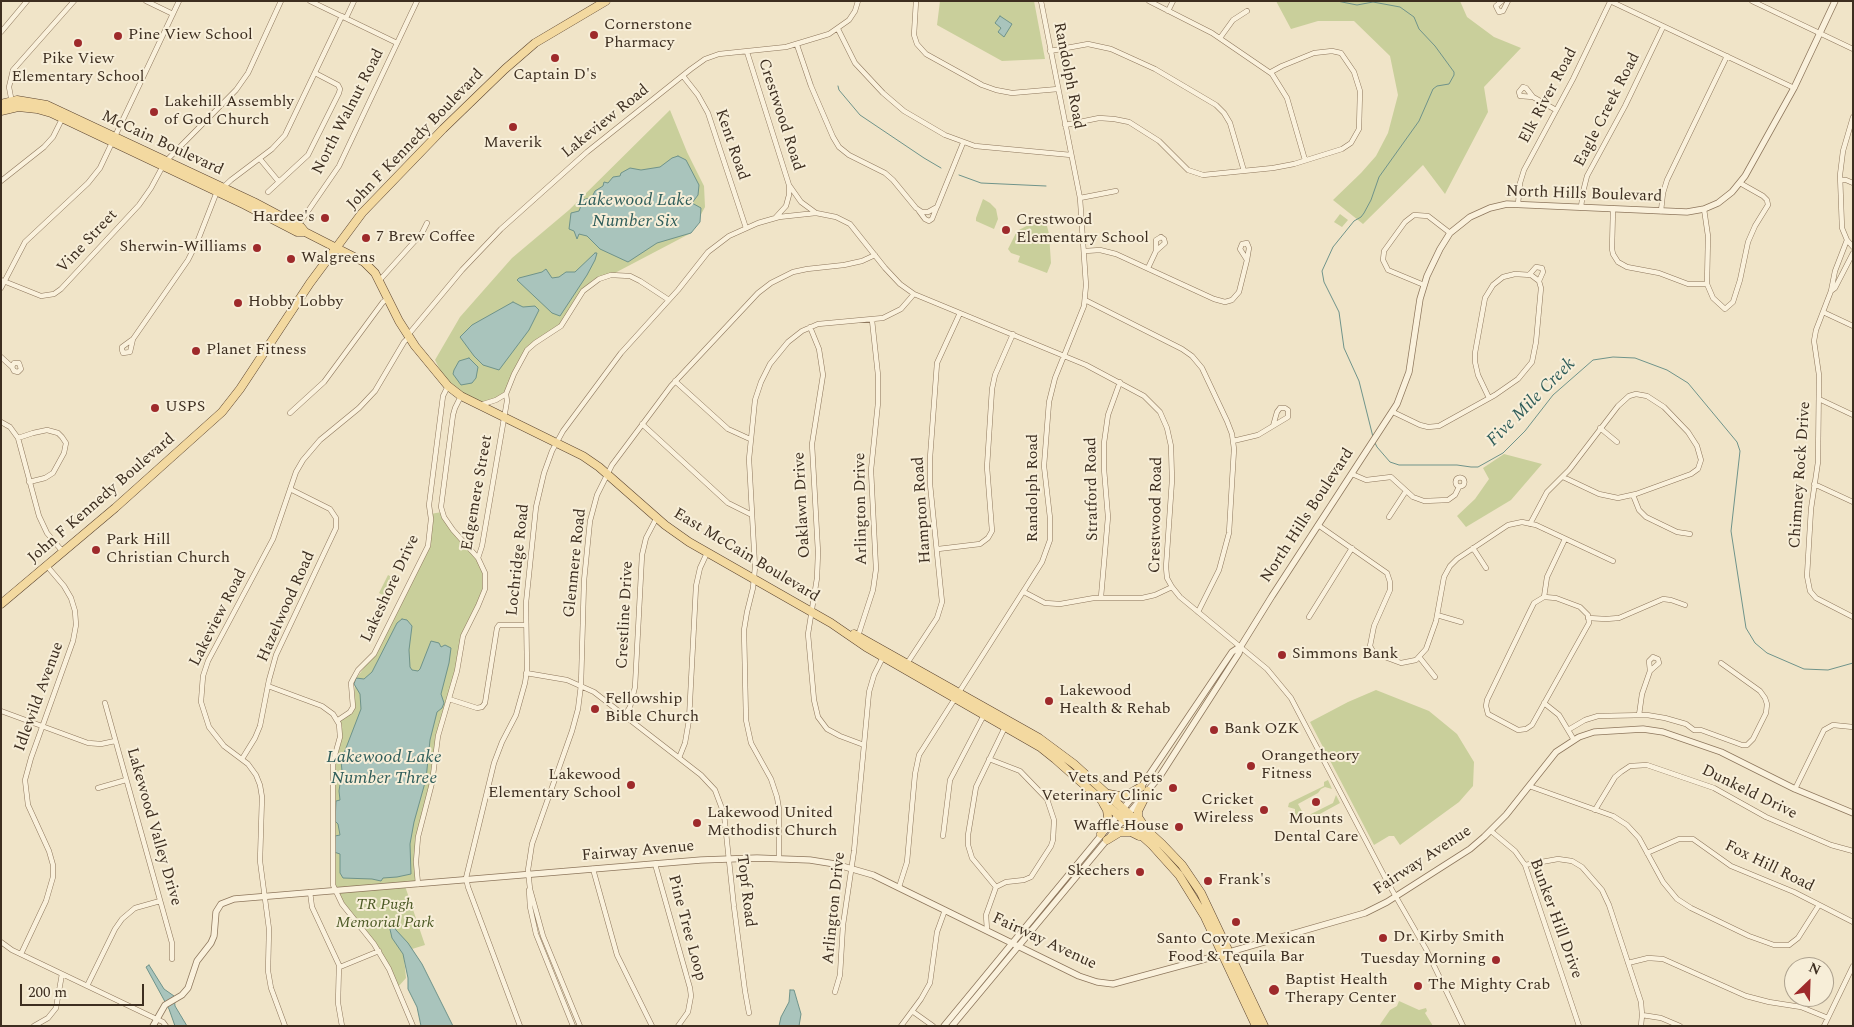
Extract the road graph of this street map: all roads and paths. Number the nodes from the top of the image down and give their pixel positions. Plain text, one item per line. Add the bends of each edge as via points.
1 (27, 1) edge
2 (74, 1) edge
3 (146, 1) edge
4 (179, 1) edge
5 (281, 1) edge
6 (310, 1) edge
7 (354, 1) edge
8 (417, 1) edge
9 (606, 1) edge
10 (858, 1) edge
11 (916, 1) edge
12 (1040, 1) edge
13 (1149, 1) edge
14 (1173, 1) edge
15 (1502, 1) edge
16 (1508, 1) edge
17 (1610, 1) edge
18 (1835, 1) edge
19 (1755, 2) edge
20 (1168, 11) junction
21 (1246, 11) dead end
22 (173, 14) junction
23 (344, 17) junction
24 (1663, 27) junction
25 (838, 30) junction
26 (1, 32) edge
27 (1820, 33) junction
28 (1220, 38) junction
29 (398, 42) junction
30 (797, 44) junction
31 (1853, 49) edge
32 (1050, 51) junction
33 (747, 52) junction
34 (1727, 56) junction
35 (1271, 72) junction
36 (315, 73) junction
37 (682, 76) junction
38 (1794, 88) junction
39 (1058, 89) junction
40 (1533, 97) dead end
41 (1, 104) edge
42 (12, 104) junction
43 (1556, 110) junction
44 (1, 111) edge
45 (64, 116) junction
46 (1853, 117) edge
47 (1065, 124) junction
48 (114, 140) junction
49 (963, 143) junction
50 (1071, 155) junction
51 (260, 159) junction
52 (1305, 160) junction
53 (164, 163) junction
54 (1244, 171) junction
55 (1841, 180) junction
56 (1, 181) edge
57 (279, 182) junction
58 (1740, 183) junction
59 (1853, 183) edge
60 (789, 185) junction
61 (221, 190) junction
62 (1116, 191) dead end
63 (268, 192) dead end
64 (1080, 198) junction
65 (1518, 204) junction
66 (937, 207) junction
67 (1581, 207) junction
68 (916, 208) junction
69 (1613, 209) junction
70 (1704, 209) junction
71 (1661, 211) junction
72 (816, 213) junction
73 (776, 218) junction
74 (427, 223) dead end
75 (297, 228) junction
76 (746, 228) junction
77 (1450, 233) junction
78 (1847, 240) junction
79 (336, 247) junction
80 (1853, 247) edge
81 (1084, 251) junction
82 (1156, 251) dead end
83 (1853, 253) edge
84 (875, 255) junction
85 (1247, 260) dead end
86 (1148, 268) junction
87 (1529, 274) junction
88 (3, 280) edge
89 (379, 281) junction
90 (1539, 281) junction
91 (1707, 284) junction
92 (1424, 285) junction
93 (1, 288) edge
94 (1831, 292) junction
95 (914, 294) junction
96 (388, 299) junction
97 (669, 300) junction
98 (1085, 300) junction
99 (1823, 312) junction
100 (960, 313) junction
101 (872, 320) junction
102 (1853, 326) edge
103 (810, 327) junction
104 (1012, 334) junction
105 (408, 336) junction
106 (133, 339) dead end
107 (1065, 355) junction
108 (1, 357) edge
109 (12, 367) dead end
110 (675, 381) junction
111 (1120, 382) junction
112 (448, 386) junction
113 (506, 394) junction
114 (460, 396) junction
115 (1489, 398) junction
116 (1819, 399) junction
117 (479, 405) junction
118 (1393, 412) junction
119 (290, 413) dead end
120 (1853, 415) edge
121 (504, 417) junction
122 (1, 422) edge
123 (642, 424) junction
124 (1273, 426) dead end
125 (1600, 428) junction
126 (18, 438) junction
127 (750, 439) junction
128 (1233, 441) junction
129 (557, 442) junction
130 (1617, 442) dead end
131 (607, 473) junction
132 (1352, 474) junction
133 (1563, 477) junction
134 (29, 482) junction
135 (1814, 484) junction
136 (1459, 486) dead end
137 (290, 489) junction
138 (1406, 491) junction
139 (1633, 495) junction
140 (1853, 502) edge
141 (442, 512) junction
142 (430, 514) junction
143 (752, 514) junction
144 (657, 517) junction
145 (1389, 517) dead end
146 (1530, 524) junction
147 (1318, 526) junction
148 (1690, 534) dead end
149 (1565, 539) junction
150 (1352, 548) junction
151 (1473, 548) junction
152 (938, 549) junction
153 (63, 552) junction
154 (707, 553) junction
155 (478, 558) junction
156 (1613, 561) dead end
157 (47, 566) junction
158 (1486, 568) dead end
159 (754, 580) junction
160 (1172, 587) junction
161 (1024, 592) junction
162 (1102, 597) junction
163 (1544, 597) junction
164 (1, 604) edge
165 (1685, 605) dead end
166 (811, 612) junction
167 (1198, 612) junction
168 (1437, 615) junction
169 (1309, 617) dead end
170 (1853, 617) edge
171 (1588, 618) junction
172 (1461, 622) dead end
173 (831, 624) junction
174 (525, 625) junction
175 (858, 636) junction
176 (1241, 646) junction
177 (885, 654) junction
178 (1420, 658) junction
179 (1721, 663) dead end
180 (906, 665) junction
181 (1650, 671) dead end
182 (526, 673) junction
183 (1435, 677) dead end
184 (581, 685) junction
185 (268, 686) junction
186 (959, 695) junction
187 (449, 699) junction
188 (105, 703) dead end
189 (1544, 703) junction
190 (1, 711) edge
191 (986, 711) junction
192 (1639, 715) junction
193 (626, 716) junction
194 (338, 720) junction
195 (1008, 723) junction
196 (42, 727) junction
197 (1853, 727) edge
198 (1568, 730) junction
199 (1694, 730) junction
200 (1574, 740) junction
201 (115, 741) junction
202 (1690, 741) junction
203 (864, 746) junction
204 (679, 758) junction
205 (989, 758) junction
206 (242, 759) junction
207 (126, 780) junction
208 (1529, 786) junction
209 (98, 788) dead end
210 (1145, 789) junction
211 (1795, 789) junction
212 (1106, 793) junction
213 (1100, 800) dead end
214 (1595, 810) junction
215 (1853, 813) edge
216 (1123, 814) junction
217 (1491, 831) junction
218 (1146, 834) junction
219 (943, 836) dead end
220 (1104, 837) junction
221 (1853, 851) edge
222 (1647, 853) junction
223 (728, 859) junction
224 (779, 859) junction
225 (655, 864) junction
226 (1525, 865) junction
227 (852, 868) junction
228 (592, 869) junction
229 (528, 874) junction
230 (466, 880) junction
231 (418, 884) junction
232 (899, 887) junction
233 (996, 887) junction
234 (530, 889) junction
235 (335, 890) junction
236 (310, 892) junction
237 (265, 896) junction
238 (1397, 897) junction
239 (160, 901) junction
240 (1819, 904) junction
241 (945, 910) junction
242 (1853, 922) edge
243 (987, 930) junction
244 (1, 942) edge
245 (1015, 944) junction
246 (379, 951) junction
247 (1226, 953) junction
248 (21, 954) junction
249 (172, 959) dead end
250 (1628, 963) junction
251 (1853, 966) edge
252 (340, 968) junction
253 (62, 974) junction
254 (87, 986) junction
255 (835, 992) dead end
256 (912, 1011) junction
257 (749, 1013) dead end
258 (1642, 1016) junction
259 (1828, 1018) junction
260 (156, 1019) junction
261 (34, 1026) edge
262 (153, 1026) edge
263 (166, 1026) edge
264 (285, 1026) edge
265 (342, 1026) edge
266 (413, 1026) edge
267 (520, 1026) edge
268 (573, 1026) edge
269 (580, 1026) edge
270 (652, 1026) edge
271 (678, 1026) edge
272 (902, 1026) edge
273 (933, 1026) edge
274 (944, 1026) edge
275 (952, 1026) edge
276 (1256, 1026) edge
277 (1264, 1026) edge
278 (1463, 1026) edge
279 (1579, 1026) edge
280 (1641, 1026) edge
281 (1680, 1026) edge
282 (1824, 1026) edge

1 - 26 street
2 - 42 street via 13,70 9,87
3 - 22 street
4 - 22 street
5 - 53 street, Vine Street via 242,82
6 - 23 street
7 - 23 street
8 - 29 street, North Walnut Road
9 - 79 main road, John F Kennedy Boulevard via 549,33 506,69 364,210
10 - 25 street, Lakeview Road via 852,15
11 - 39 street via 914,35 920,48 930,56 996,90 1012,93
12 - 32 street, Randolph Road
13 - 20 street
14 - 20 street
15 - 16 street via 1496,6 1499,12
17 - 24 street
17 - 43 street, Elk River Road
18 - 27 street, North Hills Boulevard
19 - 27 street
20 - 28 street
21 - 28 street via 1233,20
22 - 48 street
23 - 29 street
23 - 36 street
24 - 34 street
24 - 67 street, Eagle Creek Road via 1587,176
25 - 30 street, Lakeview Road
25 - 49 street via 855,63 894,103
27 - 31 street
27 - 38 street, North Hills Boulevard
28 - 35 street
29 - 75 street, North Walnut Road via 339,166
30 - 33 street, Lakeview Road
30 - 68 street via 811,86 839,147 885,173
32 - 39 street, Randolph Road
32 - 54 street via 1088,44 1103,46 1143,62 1216,105 1230,123
33 - 37 street, Lakeview Road via 711,57
33 - 60 street, Crestwood Road
34 - 38 street
34 - 71 street via 1667,180
35 - 52 street via 1287,98
35 - 52 street via 1306,56 1332,51 1343,56 1358,82 1360,118 1354,139 1342,149
36 - 51 street via 285,135
36 - 57 street via 338,85 339,93 311,151
37 - 76 street, Kent Road via 708,113
37 - 105 street, Lakeview Road via 587,152 501,229 474,256
38 - 58 street, North Hills Boulevard
39 - 47 street, Randolph Road
40 - 43 street
41 - 42 main road, McCain Boulevard
42 - 44 main road, McCain Boulevard
42 - 45 main road, McCain Boulevard via 35,102
43 - 65 street, Elk River Road via 1524,170
45 - 48 main road, McCain Boulevard
45 - 56 street via 44,148
46 - 55 street via 1843,151
47 - 50 street, Randolph Road
47 - 54 street via 1100,118 1122,120 1160,141 1191,172 1208,175
48 - 53 main road, McCain Boulevard
48 - 88 street via 100,168 88,183 24,242
49 - 50 street
49 - 66 street
50 - 64 street, Randolph Road
51 - 57 street
51 - 61 street
52 - 54 street
53 - 61 main road, McCain Boulevard
53 - 88 street, Vine Street via 139,205 56,293 37,296
55 - 59 street
55 - 78 street via 1841,220
57 - 63 street
58 - 70 street, North Hills Boulevard via 1728,196
58 - 91 street via 1763,196 1768,205 1748,242 1729,307 1724,309 1710,294
60 - 72 street, Crestwood Road via 801,202
60 - 73 street, Crestwood Road via 788,201
61 - 75 main road, McCain Boulevard
61 - 106 street via 188,260
62 - 64 street
64 - 81 street, Randolph Road
65 - 67 street, North Hills Boulevard
65 - 77 street, North Hills Boulevard via 1480,212
66 - 68 street via 925,212
66 - 68 street via 929,221
67 - 69 street, North Hills Boulevard
69 - 71 street, North Hills Boulevard
69 - 91 street via 1612,249 1620,264 1688,284
70 - 71 street, North Hills Boulevard
70 - 91 street via 1708,232
72 - 73 street, Lochridge Road
72 - 84 street, Crestwood Road via 847,222
73 - 76 street, Lochridge Road
74 - 89 street via 422,233
75 - 79 main road, McCain Boulevard
76 - 97 street, Lochridge Road via 708,252
77 - 92 street, North Hills Boulevard
77 - 92 street via 1428,216 1414,215 1386,247 1383,260 1388,270
78 - 80 street
78 - 94 street, Chimney Rock Drive
79 - 89 main road, East McCain Boulevard via 364,262
79 - 153 main road, John F Kennedy Boulevard via 222,412
81 - 86 street via 1110,252
81 - 98 street, Randolph Road
82 - 86 street
83 - 94 street, Chimney Rock Drive
84 - 95 street, Crestwood Road via 894,278
84 - 110 street, Glenmere Road via 844,265 799,271 771,283
85 - 86 street via 1239,292 1225,302
87 - 90 street
87 - 90 street via 1536,267 1542,268
87 - 115 street via 1503,276 1485,298 1475,362
88 - 93 street
89 - 96 main road, East McCain Boulevard
90 - 115 street via 1540,307 1532,362 1518,379
92 - 118 street, North Hills Boulevard via 1409,372
94 - 99 street, Chimney Rock Drive
95 - 100 street, Crestwood Road
95 - 101 street via 897,312
96 - 105 main road, East McCain Boulevard
96 - 119 street via 324,382
97 - 113 street, Edgemere Street via 630,276 612,275 594,282 584,291 561,326 527,350
97 - 129 street, Lochridge Road via 621,353
98 - 107 street, Randolph Road
98 - 128 street via 1192,356 1206,376
99 - 102 street
99 - 116 street, Chimney Rock Drive via 1814,341
100 - 104 street, Crestwood Road
100 - 152 street, Hampton Road via 941,350 936,368 930,471
101 - 103 street
101 - 175 street, Arlington Drive via 878,383 871,470 876,569 873,590
103 - 127 street via 788,342 766,371 755,400
103 - 166 street, Oaklawn Drive via 819,349 823,375 812,444 818,558
104 - 107 street, Crestwood Road
104 - 152 street via 992,389 987,467 992,531 980,544
105 - 112 main road, East McCain Boulevard
105 - 137 street, Lakeview Road via 382,382 367,400 306,455
107 - 111 street, Crestwood Road
107 - 161 street, Randolph Road via 1052,388 1048,412 1044,466 1050,540 1042,562
108 - 109 street
110 - 123 street, Glenmere Road
110 - 127 street via 724,425
111 - 160 street, Crestwood Road via 1151,402 1167,428 1172,480 1166,567
111 - 162 street, Stratford Road via 1108,414 1104,443 1108,518
112 - 114 main road, East McCain Boulevard
112 - 142 street, Lakeshore Drive via 443,396
113 - 117 street
113 - 121 street, Edgemere Street
114 - 117 main road, East McCain Boulevard
114 - 141 street via 453,415 441,498
115 - 118 street via 1433,427 1420,425
116 - 120 street
116 - 135 street, Chimney Rock Drive via 1818,462
117 - 121 main road, East McCain Boulevard
118 - 132 street, North Hills Boulevard
121 - 129 main road, East McCain Boulevard
121 - 155 street, Edgemere Street
122 - 126 street
123 - 131 street, Glenmere Road
123 - 143 street via 728,503
124 - 128 street via 1258,435
125 - 130 street
125 - 133 street
125 - 139 street via 1624,399 1642,394 1664,407 1683,425 1697,446 1701,460 1695,472
126 - 134 street
126 - 134 street via 47,430 58,433 66,443 53,473
127 - 143 street
128 - 167 street via 1227,545 1219,570
129 - 131 main road, East McCain Boulevard
129 - 174 street, Lochridge Road via 538,497
131 - 144 main road, East McCain Boulevard
131 - 184 street, Glenmere Road via 590,521 583,602
132 - 138 street via 1366,480 1390,477
132 - 147 street, North Hills Boulevard
133 - 139 street via 1606,497
133 - 146 street via 1541,501
134 - 153 street via 42,523
135 - 140 street
135 - 170 street, Chimney Rock Drive via 1808,585 1819,600
136 - 138 street via 1455,495 1444,500 1418,500
137 - 185 street, Hazelwood Road via 330,509 336,518 336,528 276,655
137 - 206 street, Lakeview Road via 273,539 208,661 202,682 201,702 209,727 224,746
138 - 145 street
139 - 148 street via 1646,517 1677,532
141 - 142 street
141 - 155 street via 459,538
142 - 194 street, Lakeshore Drive via 430,538 421,562 374,654 355,675 353,707
143 - 159 street
144 - 154 main road, East McCain Boulevard
144 - 193 street, Crestline Drive via 646,538 642,555 635,687
146 - 149 street
146 - 151 street via 1508,525
147 - 150 street
147 - 176 street, North Hills Boulevard
149 - 156 street
149 - 163 street via 1547,578
150 - 169 street
150 - 178 street via 1384,570 1390,582 1390,590 1374,626 1372,650 1398,663
151 - 158 street
151 - 168 street via 1454,562 1447,572
152 - 180 street, Hampton Road via 943,595 941,608
153 - 157 main road, John F Kennedy Boulevard
154 - 159 main road, East McCain Boulevard
154 - 204 street via 696,586 688,720
155 - 187 street, Edgemere Street via 485,573 485,589 463,636
157 - 164 main road, John F Kennedy Boulevard
157 - 196 street, Idlewild Avenue via 71,598 76,622 73,641
159 - 166 main road, East McCain Boulevard
159 - 224 street via 744,630 746,720 751,743 772,779 777,797
160 - 162 street via 1142,598
160 - 167 street, Crestwood Road
161 - 162 street via 1040,601 1056,604
161 - 186 street, Randolph Road
163 - 171 street via 1580,607
163 - 189 street via 1530,611 1486,700 1486,706 1493,718 1521,730 1532,725
165 - 171 street via 1663,599 1619,618
166 - 173 main road, East McCain Boulevard
166 - 203 street, Oaklawn Drive via 808,643 818,717 830,732
167 - 176 street, Crestwood Road
168 - 172 street
168 - 178 street
171 - 189 street via 1587,628
173 - 175 main road, East McCain Boulevard
173 - 177 main road, East McCain Boulevard
174 - 182 street, Lochridge Road
174 - 187 street via 499,625 497,628 482,707
175 - 177 main road, East McCain Boulevard
176 - 210 street, North Hills Boulevard via 1186,738
176 - 238 street, Crestwood Road via 1267,669 1291,698
177 - 180 main road, East McCain Boulevard
177 - 203 street, Arlington Drive via 872,682
178 - 183 street
179 - 199 street via 1763,694 1766,714 1747,745
180 - 186 main road, East McCain Boulevard
181 - 192 street
182 - 184 street, Topf Road via 557,677
182 - 230 street, Lochridge Road via 518,710 494,763
184 - 193 street, Topf Road
184 - 229 street, Glenmere Road via 572,732 532,844
185 - 194 street via 322,706
185 - 206 street, Hazelwood Road via 257,733
186 - 191 main road, East McCain Boulevard
186 - 232 street, Randolph Road via 919,755 907,862
187 - 231 street, Edgemere Street via 438,736 432,783 418,837
188 - 201 street, Lakewood Valley Drive
189 - 198 street
190 - 196 street
191 - 195 main road, East McCain Boulevard
191 - 219 street via 950,780
192 - 198 street via 1592,718
192 - 199 street via 1665,718
193 - 204 street, Topf Road
194 - 235 street via 340,731 333,762 332,880
195 - 205 street
195 - 212 main road, East McCain Boulevard via 1052,747
195 - 216 main road, East McCain Boulevard
196 - 201 street via 88,743
196 - 248 street, Idlewild Avenue via 27,770 25,790 30,812 52,859 53,877 48,896
197 - 211 street via 1833,725 1824,730
198 - 200 street
199 - 202 street
200 - 202 street, Fairway Avenue via 1600,731 1642,729
200 - 208 street, Fairway Avenue via 1552,756
201 - 207 street, Lakewood Valley Drive
202 - 211 street, Fairway Avenue via 1734,758
203 - 227 street, Arlington Drive
204 - 223 street, Topf Road via 708,782 718,795 724,814
205 - 233 street via 976,787 968,845 972,858
205 - 233 street via 1020,771 1047,799 1054,820 1051,846 1031,877
206 - 237 street, Lakeview Road via 252,768 260,785 260,861
207 - 209 street
207 - 239 street, Lakewood Valley Drive
208 - 214 street
208 - 217 street, Fairway Avenue
210 - 212 main road via 1124,797
210 - 216 street, North Hills Boulevard
210 - 218 main road via 1137,812
211 - 215 street, Fairway Avenue
212 - 216 main road, East McCain Boulevard
213 - 220 main road via 1108,817
214 - 221 street, Dunkeld Drive via 1620,772 1630,766 1647,765 1714,788 1766,817
214 - 222 street via 1627,825
216 - 218 main road, East McCain Boulevard
216 - 220 street, North Hills Boulevard
217 - 226 street, Bunker Hill Drive via 1515,851
217 - 238 street, Fairway Avenue via 1470,849
218 - 220 main road via 1120,832
218 - 247 main road, East McCain Boulevard via 1180,876
220 - 245 street, North Hills Boulevard
222 - 240 street, Fox Hill Road via 1674,841 1693,839 1731,866
222 - 240 street via 1677,899 1749,936 1774,945 1795,942
223 - 224 street, Fairway Avenue
223 - 225 street, Fairway Avenue
223 - 257 street, Topf Road
224 - 227 street, Fairway Avenue via 816,861
225 - 228 street, Fairway Avenue
225 - 271 street, Pine Tree Loop via 690,988 688,1012
226 - 250 street via 1565,859 1582,867 1605,896
226 - 279 street, Bunker Hill Drive
227 - 232 street, Fairway Avenue
227 - 255 street, Arlington Drive via 843,925 840,975
228 - 229 street, Fairway Avenue
228 - 270 street via 617,955
229 - 230 street, Fairway Avenue
229 - 234 street, Glenmere Road
230 - 231 street, Fairway Avenue
230 - 267 street
231 - 235 street, Fairway Avenue
232 - 241 street, Fairway Avenue
233 - 243 street via 986,914
234 - 268 street, Glenmere Road via 536,934
234 - 269 street, Glenmere Road via 543,936
235 - 236 street, Fairway Avenue
235 - 246 street via 342,904
236 - 237 street, Fairway Avenue
236 - 252 street via 312,907
237 - 260 street, Fairway Avenue via 229,900 219,907 211,942 197,961 188,988 165,1005
237 - 264 street, Lakeview Road via 269,979
238 - 247 street, Fairway Avenue via 1365,913
238 - 278 street, Crestwood Road via 1429,954
239 - 249 street, Lakewood Valley Drive via 172,943
239 - 254 street via 135,908 122,919
240 - 242 street, Fox Hill Road
241 - 243 street, Fairway Avenue
241 - 256 street via 936,941 930,983
243 - 245 street, Fairway Avenue
244 - 248 street
245 - 247 street, Fairway Avenue via 1089,980 1106,984 1126,982
245 - 274 street, North Hills Boulevard
245 - 275 street, North Hills Boulevard
246 - 252 street
246 - 266 street via 390,969
247 - 276 main road, East McCain Boulevard
247 - 277 main road, East McCain Boulevard
248 - 253 street
250 - 258 street via 1641,1002
250 - 259 street via 1648,958 1663,959 1746,996 1801,1007
251 - 259 street
252 - 265 street via 338,1003
253 - 254 street
253 - 261 street via 56,1008 48,1018
254 - 260 street
256 - 272 street
256 - 273 street
258 - 280 street
258 - 281 street via 1661,1018
259 - 282 street
260 - 262 street
260 - 263 street

